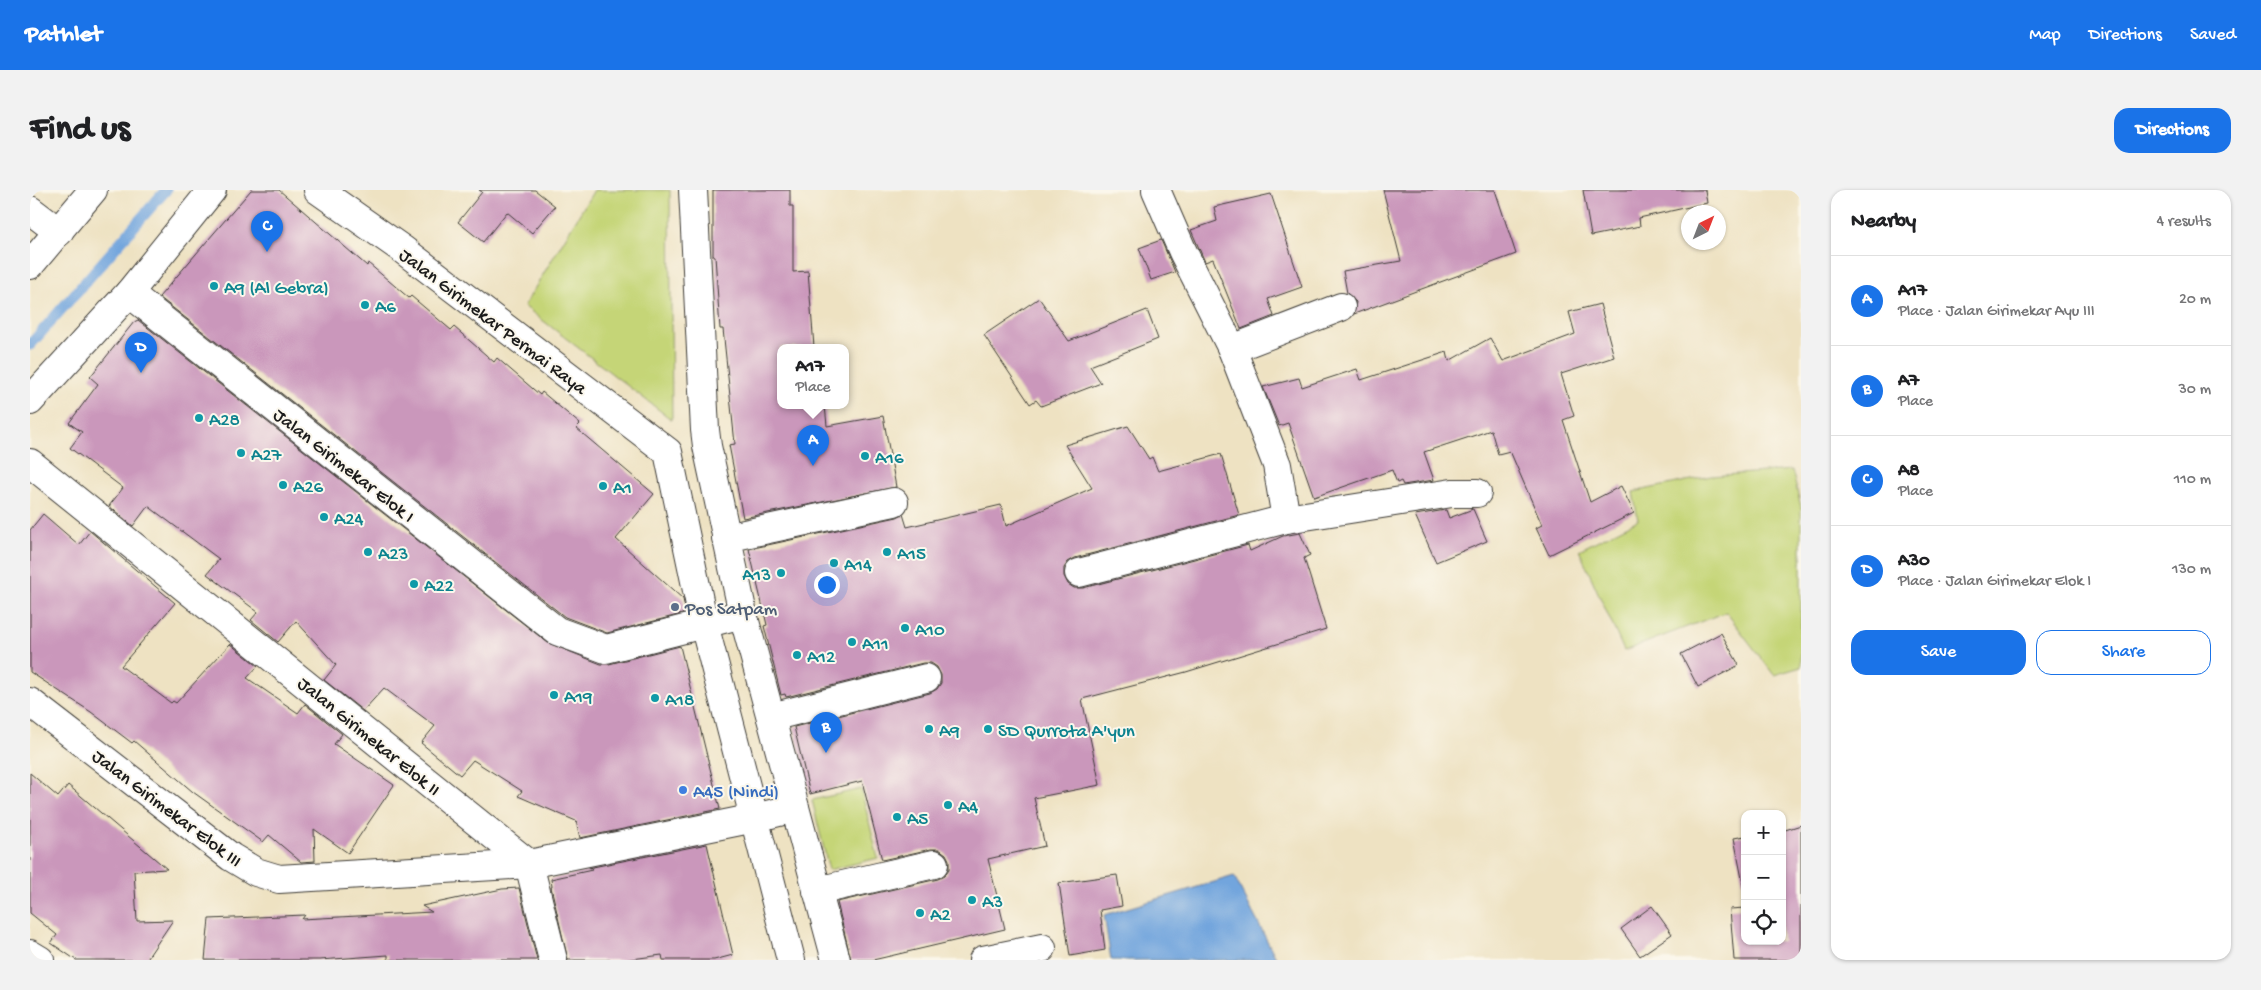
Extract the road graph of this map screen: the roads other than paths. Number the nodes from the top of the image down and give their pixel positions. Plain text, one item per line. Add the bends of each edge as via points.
1 (92, 190) edge
2 (212, 190) edge
3 (318, 190) edge
4 (693, 190) edge
5 (1156, 190) edge
6 (30, 210) edge
7 (59, 232) junction
8 (30, 265) edge
9 (129, 292) junction
10 (1341, 307) dead end
11 (1232, 350) junction
12 (30, 401) edge
13 (705, 430) junction
14 (668, 452) junction
15 (30, 463) edge
16 (1477, 493) dead end
17 (894, 502) dead end
18 (1286, 519) junction
19 (726, 538) junction
20 (1079, 573) dead end
21 (743, 614) junction
22 (704, 624) junction
23 (926, 678) dead end
24 (30, 702) edge
25 (771, 716) junction
26 (795, 808) junction
27 (755, 818) junction
28 (529, 864) junction
29 (934, 864) dead end
30 (817, 892) junction
31 (1042, 948) dead end
32 (30, 954) edge
33 (40, 960) edge
34 (553, 960) edge
35 (791, 960) edge
36 (836, 960) edge
37 (983, 960) edge

1 - 7 street
2 - 9 street
3 - 14 street, Jalan Girimekar Permai Raya via 402,249
4 - 13 street
5 - 11 street
6 - 7 street
7 - 8 street
9 - 12 street
9 - 22 street, Jalan Girimekar Elok I via 558,631 606,649
10 - 11 street
11 - 18 street via 1277,465
13 - 14 street
13 - 19 street
14 - 22 street
15 - 28 street, Jalan Girimekar Elok II
16 - 18 street via 1452,493
17 - 19 street
18 - 20 street
19 - 21 street
21 - 22 street
21 - 25 street
22 - 27 street
23 - 25 street
24 - 28 street, Jalan Girimekar Elok III via 256,872 279,879
25 - 26 street
26 - 27 street
26 - 30 street
27 - 28 street
27 - 35 street
28 - 34 street
29 - 30 street
30 - 36 street
31 - 37 street
32 - 33 street

